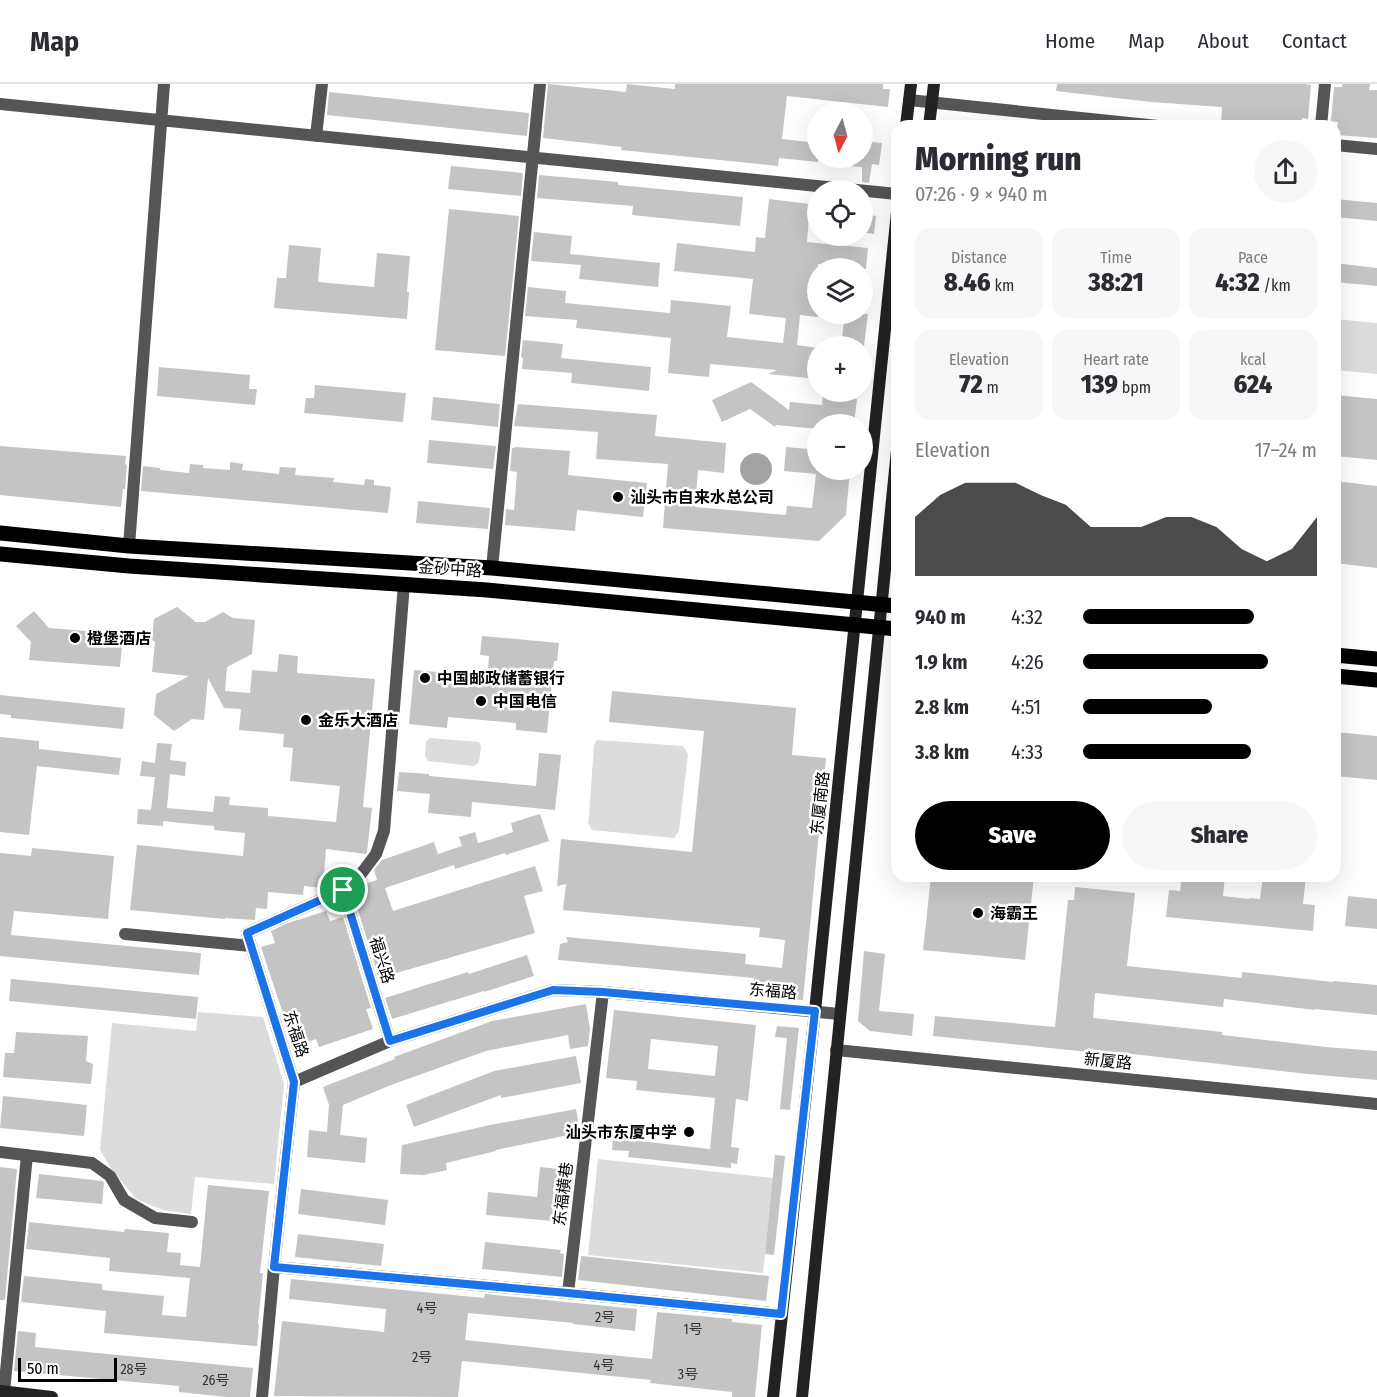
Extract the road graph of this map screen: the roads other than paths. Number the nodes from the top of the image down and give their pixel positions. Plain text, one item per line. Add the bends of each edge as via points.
1 (164, 84) edge
2 (322, 84) edge
3 (540, 84) edge
4 (910, 84) edge
5 (934, 84) edge
6 (1325, 84) edge
7 (909, 100) junction
8 (932, 102) junction
9 (0, 104) edge
10 (161, 120) junction
11 (907, 120) edge
12 (930, 120) edge
13 (1102, 120) edge
14 (1322, 120) edge
15 (316, 136) junction
16 (1341, 146) edge
17 (1377, 149) edge
18 (534, 157) junction
19 (891, 193) edge
20 (891, 270) edge
21 (0, 533) edge
22 (129, 546) junction
23 (0, 554) edge
24 (492, 568) junction
25 (891, 583) edge
26 (404, 584) junction
27 (857, 602) junction
28 (890, 605) edge
29 (855, 625) junction
30 (879, 627) junction
31 (891, 628) edge
32 (1341, 656) edge
33 (1377, 659) edge
34 (1341, 677) edge
35 (1377, 680) edge
36 (343, 890) junction
37 (125, 934) dead end
38 (251, 946) junction
39 (603, 992) junction
40 (815, 1011) junction
41 (840, 1014) junction
42 (390, 1041) junction
43 (836, 1050) junction
44 (294, 1082) junction
45 (1377, 1104) edge
46 (0, 1152) edge
47 (27, 1155) junction
48 (192, 1222) dead end
49 (274, 1267) junction
50 (568, 1293) junction
51 (781, 1314) junction
52 (2, 1392) edge
53 (52, 1397) edge
54 (262, 1397) edge
55 (772, 1397) edge
56 (802, 1397) edge

1 - 10 street
2 - 15 street
3 - 18 street
4 - 7 street
5 - 8 street
6 - 14 street
7 - 8 street
7 - 11 street
8 - 12 street
8 - 13 street
9 - 10 street
10 - 15 street
10 - 22 street
15 - 18 street
16 - 17 street
18 - 19 street
18 - 24 street
20 - 27 street, 东厦南路
21 - 22 main road, 金砂中路
22 - 24 main road, 金砂中路
23 - 26 main road, 金砂中路
24 - 27 main road, 金砂中路
25 - 28 street
26 - 29 main road, 金砂中路
26 - 36 street via 384,831 376,854
27 - 28 main road, 金砂中路
27 - 29 street, 东厦南路
28 - 30 street
29 - 30 main road, 金砂中路
29 - 40 street, 东厦南路
30 - 31 main road, 金砂中路
30 - 41 street
32 - 33 main road
34 - 35 main road
36 - 38 street via 247,933
36 - 42 street, 福兴路
37 - 38 street
38 - 44 street, 东福路
39 - 40 street, 东福路
39 - 42 street, 东福路 via 553,990
39 - 50 street, 东福横巷
40 - 41 street, 东福路
40 - 51 street, 东厦南路
41 - 43 street
42 - 44 street, 东福路
43 - 45 street, 新厦路
43 - 56 street
44 - 49 street
46 - 47 street
47 - 48 street via 92,1163 110,1176 124,1200 155,1218
47 - 52 street
49 - 50 street
49 - 54 street
50 - 51 street
51 - 55 street, 东厦南路
52 - 53 street

